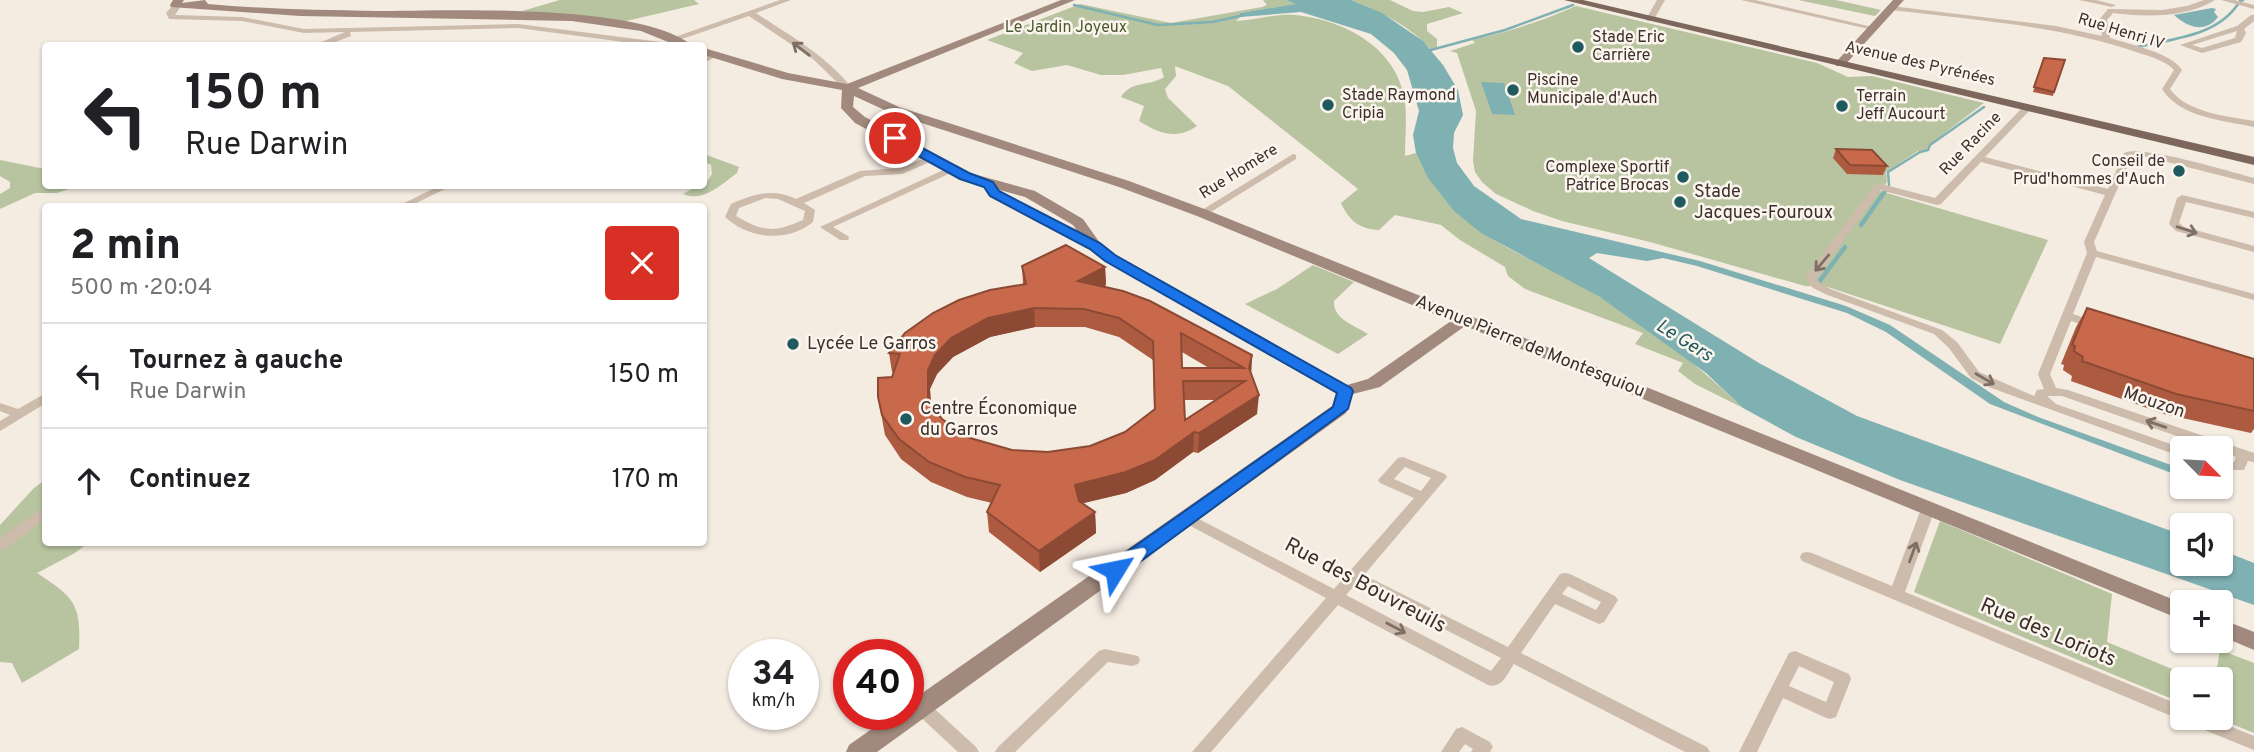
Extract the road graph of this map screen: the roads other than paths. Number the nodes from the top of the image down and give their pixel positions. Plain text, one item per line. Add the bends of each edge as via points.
1 (788, 0) edge
2 (1070, 0) edge
3 (1661, 0) edge
4 (1745, 0) edge
5 (2083, 0) edge
6 (2211, 0) edge
7 (2225, 0) edge
8 (1573, 1) edge
9 (178, 3) edge
10 (211, 3) edge
11 (1895, 4) edge
12 (2111, 5) edge
13 (2254, 7) edge
14 (750, 13) junction
15 (2254, 17) edge
16 (1650, 19) junction
17 (2042, 26) junction
18 (1873, 28) junction
19 (2240, 28) junction
20 (358, 30) junction
21 (2034, 39) dead end
22 (2105, 40) junction
23 (326, 42) edge
24 (644, 42) edge
25 (682, 42) edge
26 (707, 56) edge
27 (1840, 64) junction
28 (878, 77) junction
29 (847, 89) junction
30 (871, 101) junction
31 (2027, 107) junction
32 (895, 110) junction
33 (2254, 124) edge
34 (895, 138) junction
35 (1293, 157) dead end
36 (932, 158) junction
37 (1980, 159) junction
38 (2254, 161) edge
39 (951, 169) junction
40 (2254, 181) edge
41 (989, 184) junction
42 (440, 189) edge
43 (2111, 193) junction
44 (409, 203) edge
45 (796, 203) junction
46 (1202, 213) junction
47 (2254, 215) edge
48 (844, 238) dead end
49 (1095, 246) junction
50 (2254, 249) edge
51 (2092, 253) junction
52 (2254, 297) edge
53 (2067, 316) junction
54 (1464, 319) junction
55 (2107, 329) edge
56 (1345, 391) junction
57 (2051, 391) junction
58 (42, 400) edge
59 (0, 407) edge
60 (2052, 407) junction
61 (19, 414) junction
62 (0, 426) edge
63 (2170, 449) edge
64 (2249, 456) edge
65 (2233, 467) edge
66 (1423, 497) dead end
67 (1928, 509) junction
68 (42, 514) edge
69 (1188, 519) junction
70 (0, 545) edge
71 (1807, 557) dead end
72 (1354, 576) junction
73 (1897, 594) junction
74 (1553, 596) dead end
75 (1335, 597) junction
76 (2170, 607) edge
77 (2233, 632) edge
78 (2254, 641) edge
79 (1511, 656) junction
80 (1132, 660) dead end
81 (1780, 689) dead end
82 (924, 705) edge
83 (2170, 708) edge
84 (924, 710) edge
85 (889, 730) edge
86 (2222, 730) edge
87 (2254, 743) edge
88 (1209, 750) edge
89 (858, 752) edge
90 (970, 752) edge
91 (1004, 752) edge
92 (1450, 752) edge
93 (1480, 752) edge
94 (1701, 752) edge
95 (1748, 752) edge

1 - 14 street
2 - 28 street
3 - 16 street
4 - 18 street
5 - 12 street
6 - 12 street via 2146,13
7 - 13 street
8 - 16 main road, Avenue des Pyrénées
9 - 10 street
9 - 20 street via 172,17 242,19 292,31
10 - 25 street via 245,12 519,16 632,27
11 - 17 street, Rue Henri IV
11 - 18 street
12 - 22 street via 2103,20
14 - 25 street
29 -> 14 street, Avenue Pierre de Montesquiou
15 - 19 street
16 - 27 main road, Avenue des Pyrénées
17 - 21 street
17 - 22 street, Rue Henri IV
18 - 27 street
19 - 19 street via 2218,35 2184,45 2202,51 2238,40
20 - 23 street
20 - 24 street via 518,26
22 - 33 street, Rue Henri IV via 2175,65 2178,71 2166,89 2180,104
26 - 29 street via 786,76 814,89
27 - 31 main road, Avenue des Pyrénées
28 - 29 street
28 - 30 street via 870,88
29 - 30 street, Avenue Pierre de Montesquiou
29 - 34 street via 847,108 853,115
30 - 32 street, Avenue Pierre de Montesquiou
31 - 37 street, Rue Racine
31 - 38 main road, Avenue des Pyrénées
32 - 34 street
32 - 46 street, Avenue Pierre de Montesquiou
34 - 36 street
35 - 46 street, Rue Homère
36 - 39 street
36 - 45 street via 902,171 863,173
37 - 43 street
37 -> 60 street, Rue Racine via 1937,202 1878,186 1810,278 1829,292 1938,332 1975,375
39 - 41 street
39 - 48 street via 825,227
40 - 43 street via 2132,152
41 - 49 street via 995,193
41 - 49 street via 1021,190 1078,222
42 - 44 street
43 - 51 street via 2089,242
45 - 45 street via 781,195 759,195 735,206 730,217 760,234 783,233 808,222 810,210
46 - 54 street, Avenue Pierre de Montesquiou
47 -> 50 street via 2182,198 2174,224
49 - 56 street
51 - 52 street
51 - 53 street
53 - 55 street
53 - 57 street via 2044,374
54 - 56 street via 1374,383
54 - 67 street, Avenue Pierre de Montesquiou
56 - 69 street via 1340,409
57 - 60 street via 2041,393 2040,398
64 -> 57 street, Mouzon
58 - 61 street
59 - 61 street
60 - 63 street
61 - 62 street
64 - 65 street, Mouzon
66 - 72 street
73 -> 67 street
67 - 76 street, Avenue Pierre de Montesquiou
68 - 70 street
69 - 75 street, Rue des Bouvreuils
69 - 82 street
71 - 73 street, Rue des Loriots
72 - 75 street
72 - 79 street, Rue des Bouvreuils
73 - 83 street, Rue des Loriots
74 - 79 street
75 -> 79 street, Rue des Bouvreuils via 1494,680
75 - 88 street
77 - 78 street
79 - 94 street, Rue des Bouvreuils
80 - 91 street via 1105,655
81 - 95 street
84 - 90 street
85 - 89 street
86 - 87 street
92 - 93 street via 1462,734 1484,747

